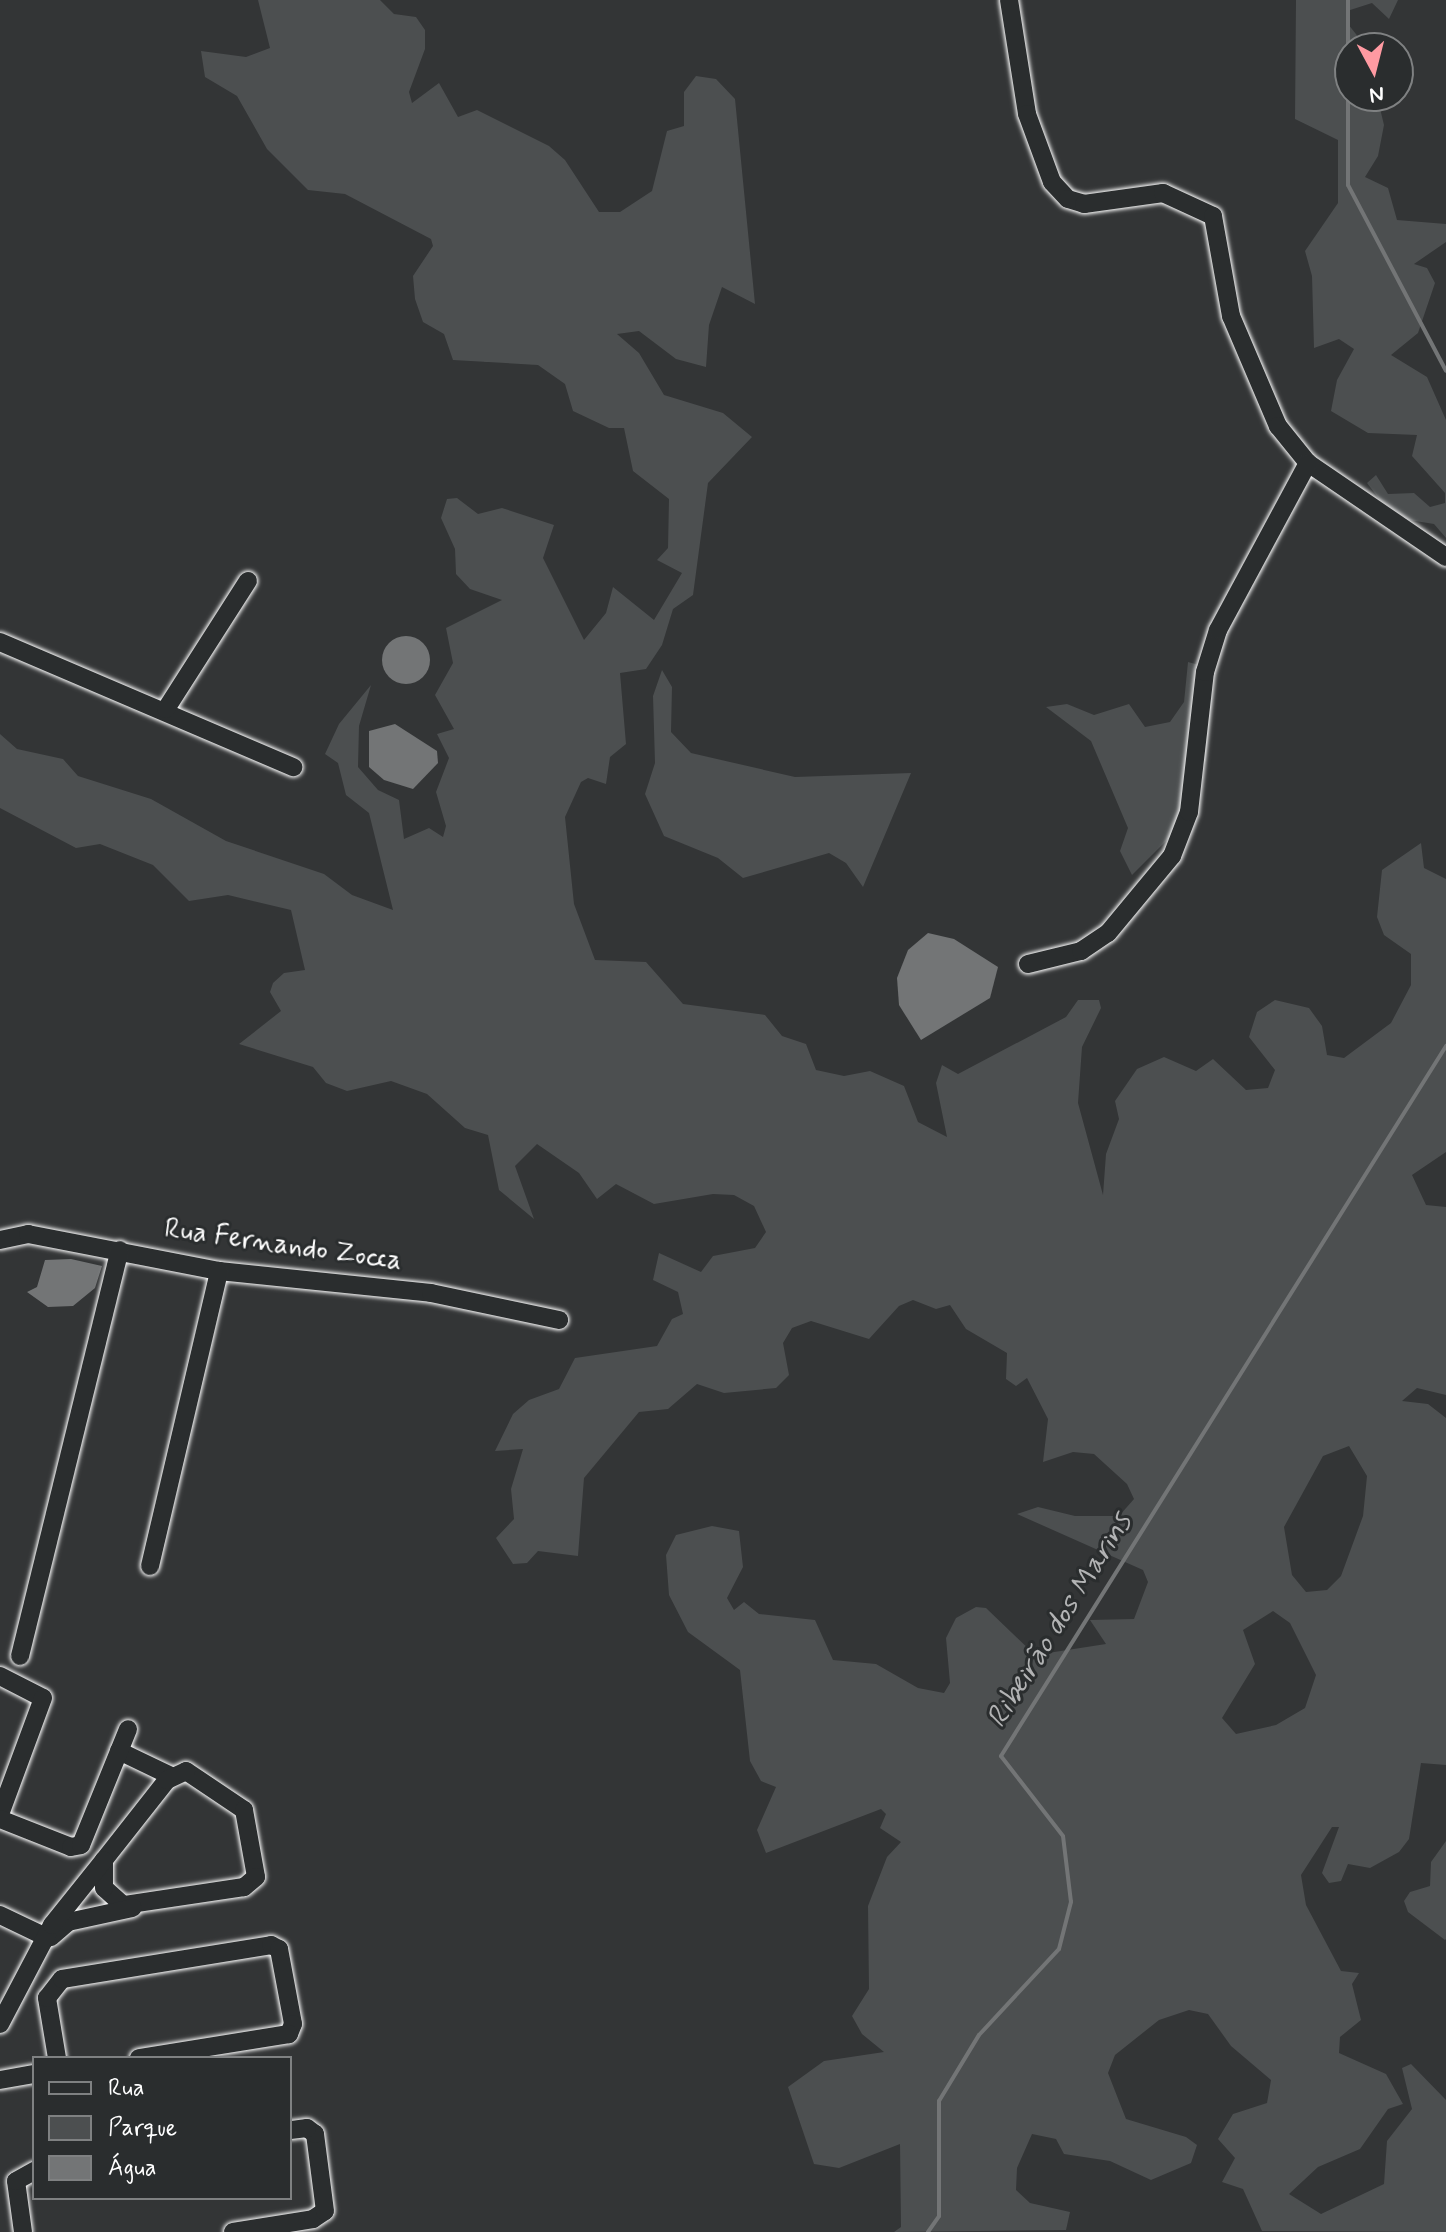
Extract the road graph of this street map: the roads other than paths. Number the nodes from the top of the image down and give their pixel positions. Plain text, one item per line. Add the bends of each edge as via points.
1 (1009, 0) edge
2 (1308, 463) junction
3 (1446, 557) edge
4 (248, 581) dead end
5 (0, 642) edge
6 (166, 709) junction
7 (293, 767) dead end
8 (1028, 964) dead end
9 (0, 1240) edge
10 (120, 1250) junction
11 (219, 1271) junction
12 (559, 1320) dead end
13 (150, 1566) dead end
14 (20, 1656) dead end
15 (0, 1676) edge
16 (128, 1729) dead end
17 (119, 1751) junction
18 (171, 1776) junction
19 (0, 1817) edge
20 (104, 1860) junction
21 (132, 1908) junction
22 (2, 1922) edge
23 (48, 1938) junction
24 (0, 2024) edge
25 (57, 2056) edge
26 (152, 2056) edge
27 (32, 2074) edge
28 (0, 2080) edge
29 (292, 2130) edge
30 (32, 2172) edge
31 (23, 2232) edge
32 (233, 2232) edge

1 - 2 street via 1027,114 1052,182 1084,204 1163,193 1213,216 1231,316 1252,372 1278,426
2 - 3 street
2 - 8 street via 1218,630 1205,672 1189,812 1172,856 1108,933 1081,951
4 - 6 street
5 - 6 street
6 - 7 street
9 - 10 street, Rua Fernando Zocca via 28,1234
10 - 11 street, Rua Fernando Zocca
10 - 14 street
11 - 12 street, Rua Fernando Zocca via 431,1293
11 - 13 street
15 - 19 street via 43,1698
16 - 17 street
17 - 18 street
17 - 19 street via 78,1847
18 - 20 street
18 - 21 street via 196,1774 236,1800 249,1820 257,1872 244,1887
20 - 21 street via 104,1888
20 - 23 street
21 - 23 street via 68,1922
22 - 23 street
23 - 24 street
25 - 26 street via 47,1998 62,1979 271,1945 279,1949 293,2024 289,2034
27 - 28 street
29 - 32 street via 307,2128 315,2134 325,2211 313,2219
30 - 31 street via 16,2181

